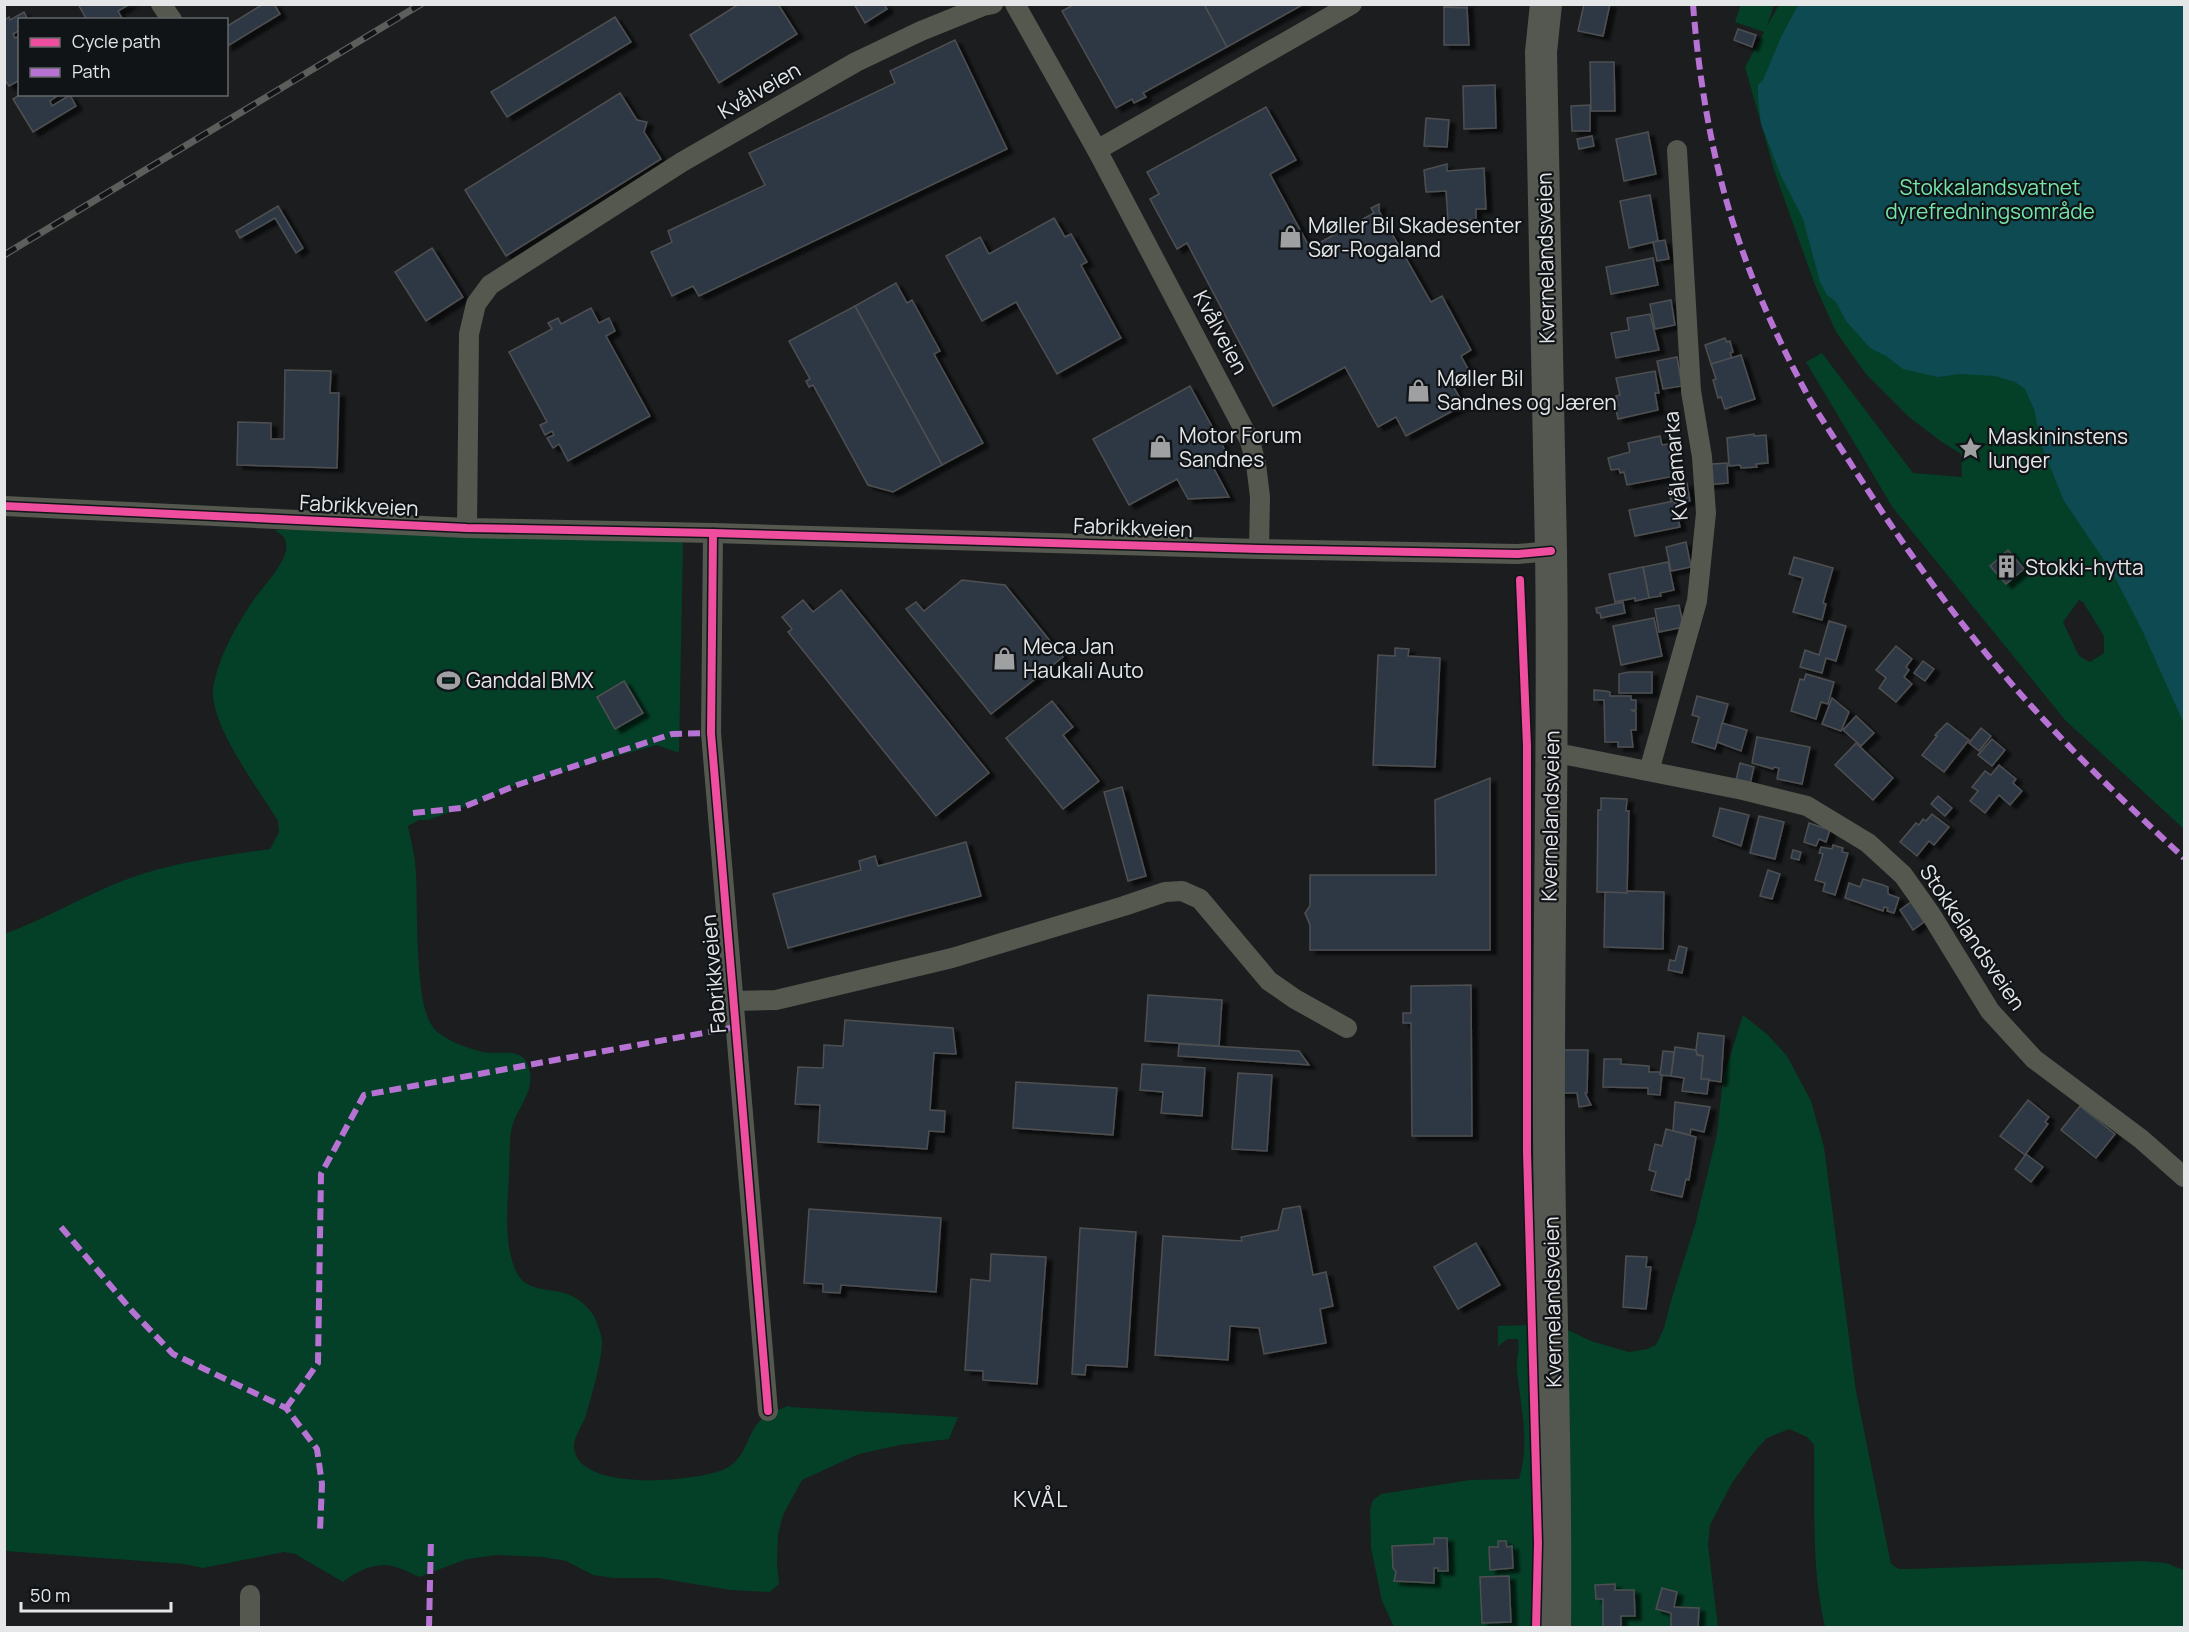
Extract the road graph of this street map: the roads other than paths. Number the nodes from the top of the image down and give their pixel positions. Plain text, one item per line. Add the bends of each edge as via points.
1 (993, 4) edge
2 (1015, 4) edge
3 (1352, 4) edge
4 (1546, 4) edge
5 (1097, 150) junction
6 (1677, 150) dead end
7 (4, 506) edge
8 (467, 528) junction
9 (713, 532) junction
10 (1259, 549) junction
11 (1551, 551) junction
12 (1552, 752) junction
13 (1649, 771) junction
14 (734, 1001) junction
15 (1347, 1028) dead end
16 (2184, 1177) edge
17 (768, 1411) dead end
18 (250, 1595) dead end
19 (250, 1628) edge
20 (1555, 1628) edge

1 - 8 street, Kvålveien via 921,31 856,62 682,162 490,285 476,304 469,334
2 - 5 street, Kvålveien
3 - 5 street
4 - 11 main road, Kvernelandsveien via 1541,52
5 - 10 street, Kvålveien via 1250,441 1260,498
6 - 13 street, Kvålamarka via 1691,392 1706,513 1697,601
7 - 8 street, Fabrikkveien
8 - 9 street, Fabrikkveien
9 - 10 street, Fabrikkveien
9 - 14 street, Fabrikkveien via 711,733
10 - 11 street, Fabrikkveien via 1518,554
11 - 12 main road, Kvernelandsveien
12 - 13 street, Stokkelandsveien
12 - 20 main road, Kvernelandsveien via 1548,965
13 - 16 street, Stokkelandsveien via 1807,806 1868,843 1903,874 1990,1011 2034,1059
14 - 15 street, Fabrikkveien via 776,1000 952,958 1165,892 1182,891 1200,899 1269,981
14 - 17 street, Fabrikkveien
18 - 19 street

